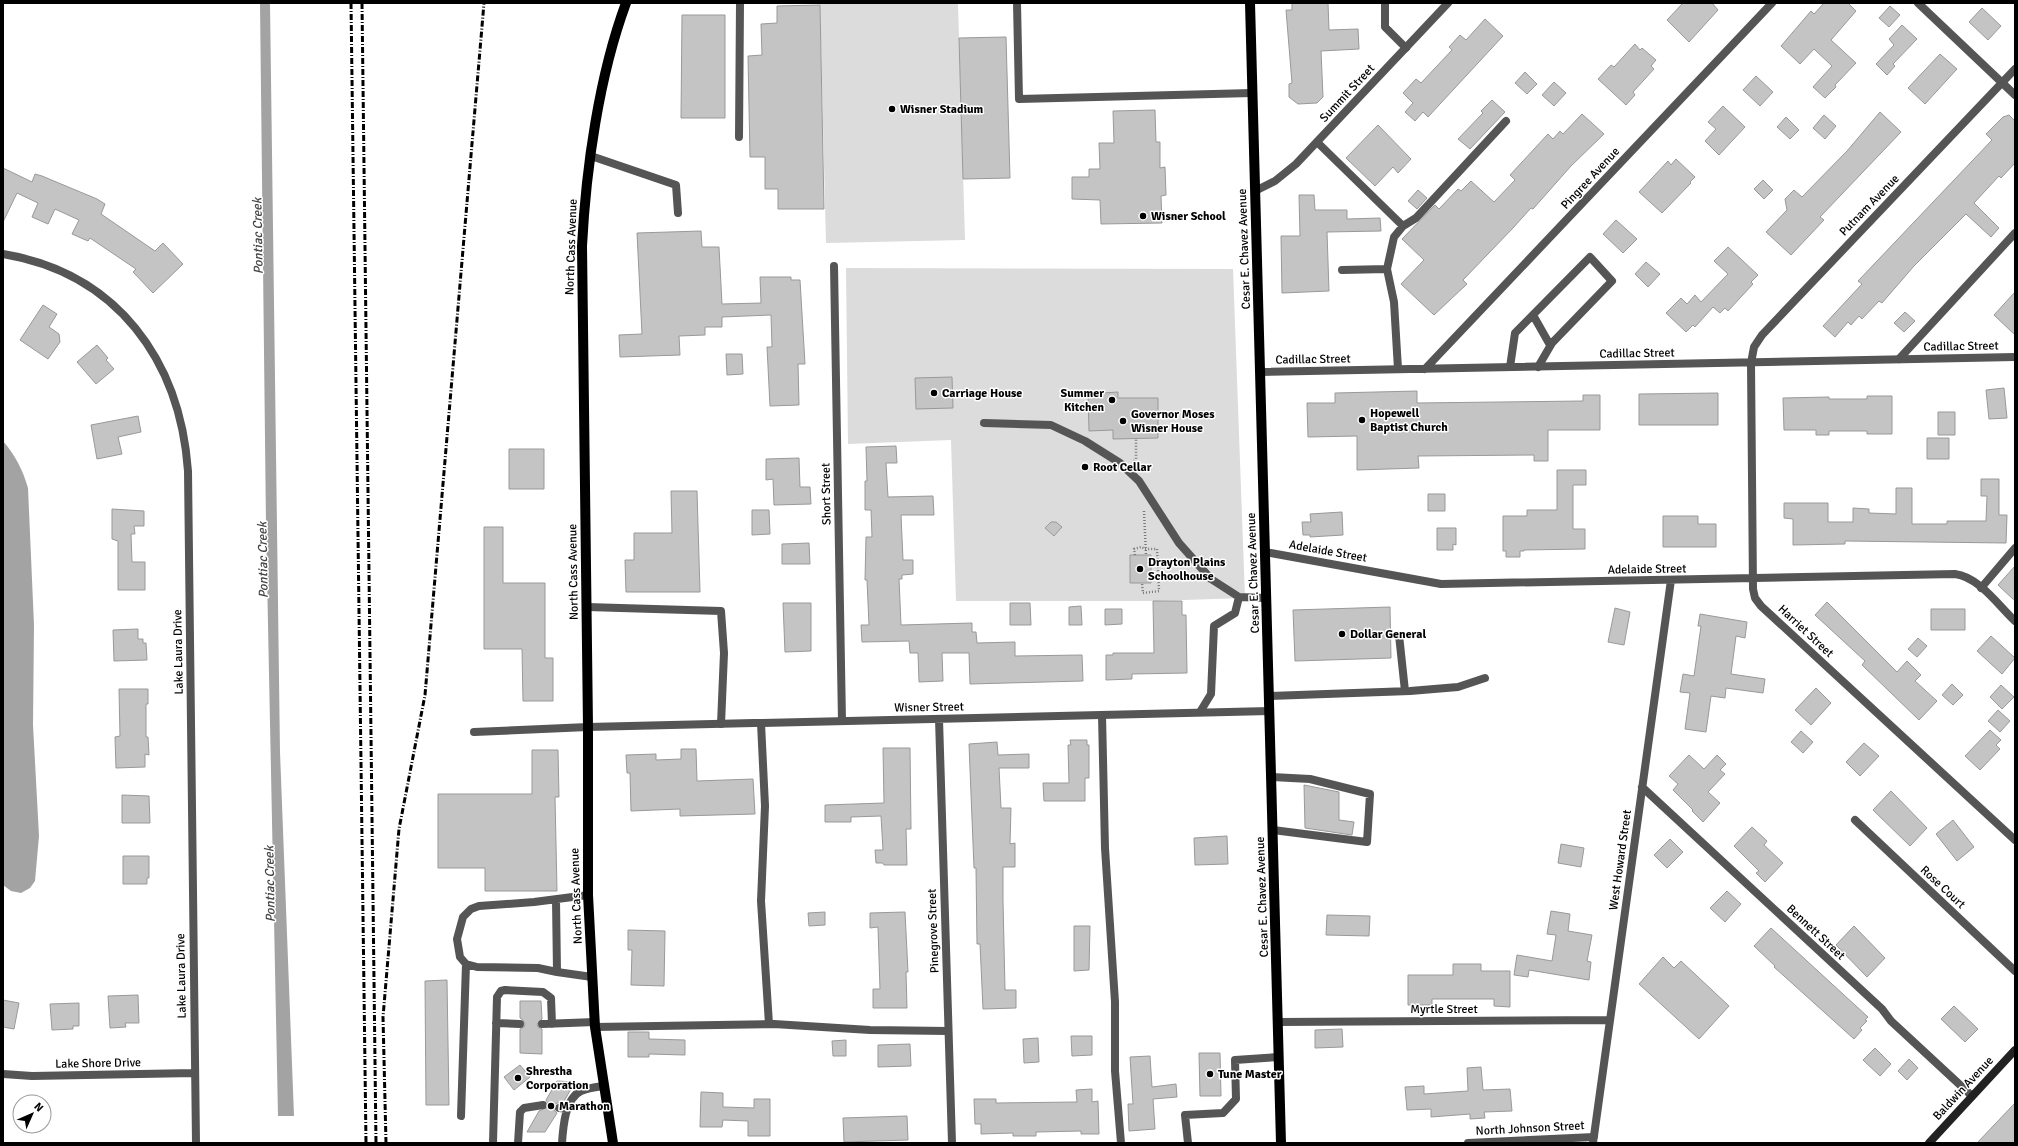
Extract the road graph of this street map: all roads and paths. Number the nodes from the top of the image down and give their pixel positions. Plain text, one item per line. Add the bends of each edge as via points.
1 (626, 3) edge
2 (740, 3) edge
3 (1017, 3) edge
4 (1250, 3) edge
5 (1386, 3) edge
6 (1448, 3) edge
7 (1772, 3) edge
8 (1918, 3) edge
9 (1406, 48) junction
10 (2015, 68) edge
11 (2002, 82) junction
12 (1252, 93) junction
13 (2015, 95) edge
14 (1506, 121) dead end
15 (739, 137) dead end
16 (1316, 142) junction
17 (591, 156) junction
18 (1255, 191) junction
19 (678, 213) dead end
20 (1403, 226) junction
21 (2015, 233) edge
22 (3, 254) edge
23 (834, 266) dead end
24 (1387, 269) junction
25 (1342, 270) dead end
26 (1533, 315) junction
27 (1550, 346) junction
28 (2015, 357) edge
29 (1899, 359) junction
30 (1751, 362) junction
31 (1510, 367) junction
32 (1538, 367) junction
33 (1398, 369) junction
34 (1425, 369) junction
35 (1260, 372) junction
36 (984, 424) dead end
37 (1136, 439) dead end
38 (1127, 470) junction
39 (1147, 491) junction
40 (2015, 548) edge
41 (1145, 549) junction
42 (1265, 552) junction
43 (1135, 555) dead end
44 (1146, 555) dead end
45 (1753, 578) junction
46 (1671, 580) junction
47 (1142, 583) dead end
48 (1981, 588) junction
49 (1239, 597) junction
50 (1266, 598) junction
51 (587, 606) junction
52 (2015, 621) edge
53 (1399, 635) dead end
54 (1485, 678) dead end
55 (1405, 691) junction
56 (1269, 696) junction
57 (1270, 710) junction
58 (1200, 712) junction
59 (1102, 715) junction
60 (938, 719) junction
61 (842, 721) junction
62 (761, 723) junction
63 (721, 724) junction
64 (588, 727) junction
65 (474, 732) dead end
66 (1272, 777) junction
67 (1642, 786) junction
68 (1855, 820) dead end
69 (1273, 830) junction
70 (2015, 840) edge
71 (588, 895) junction
72 (556, 900) junction
73 (466, 964) junction
74 (2015, 971) edge
75 (557, 972) junction
76 (592, 977) junction
77 (1610, 1020) junction
78 (1278, 1022) junction
79 (496, 1023) junction
80 (520, 1024) dead end
81 (542, 1024) dead end
82 (552, 1024) junction
83 (595, 1024) junction
84 (768, 1024) junction
85 (948, 1031) junction
86 (2015, 1050) edge
87 (1279, 1057) junction
88 (194, 1073) junction
89 (3, 1074) edge
90 (603, 1086) junction
91 (1972, 1096) junction
92 (543, 1105) dead end
93 (559, 1108) dead end
94 (568, 1109) junction
95 (460, 1116) dead end
96 (1593, 1140) edge
97 (196, 1143) edge
98 (493, 1143) edge
99 (518, 1143) edge
100 (562, 1143) edge
101 (613, 1143) edge
102 (952, 1143) edge
103 (1121, 1143) edge
104 (1188, 1143) edge
105 (1282, 1143) edge
106 (1468, 1143) edge
107 (1929, 1143) edge

1 - 17 main road, North Cass Avenue via 610,56
2 - 15 street
3 - 12 street via 1020,100
4 - 12 main road, Cesar E. Chavez Avenue
5 - 9 street via 1385,26
6 - 9 street, Summit Street
7 - 34 street, Pingree Avenue
8 - 11 street
9 - 16 street, Summit Street
10 - 11 street, Putnam Avenue
11 - 13 street
11 - 30 street, Putnam Avenue via 1762,335 1754,347
12 - 18 main road, Cesar E. Chavez Avenue
14 - 20 street via 1416,218
16 - 18 street, Summit Street via 1286,173
16 - 20 street
17 - 19 street via 676,185
17 - 51 main road, North Cass Avenue via 582,253
18 - 35 main road, Cesar E. Chavez Avenue
20 - 24 street via 1394,237
21 - 29 street
22 - 88 street, Lake Laura Drive via 62,272 91,288 117,309 157,358 172,390 183,427 188,471
23 - 61 street, Short Street
24 - 25 street
24 - 33 street via 1394,302
26 - 27 street
26 - 27 street via 1590,257 1612,282
26 - 31 street via 1515,333
27 - 32 street
28 - 29 street, Cadillac Street
29 - 30 street, Cadillac Street
30 - 32 street, Cadillac Street
30 - 45 street, Harriet Street
31 - 32 street, Cadillac Street
31 - 34 street, Cadillac Street
33 - 34 street, Cadillac Street
33 - 35 street, Cadillac Street
35 - 42 main road, Cesar E. Chavez Avenue
36 - 38 street via 1051,425 1085,441
37 - 38 path via 1136,459
38 - 39 street
39 - 41 path via 1144,500
39 - 49 street via 1179,543 1211,579
40 - 48 street
41 - 43 path via 1134,549
41 - 44 path
41 - 47 path via 1157,549 1159,592 1143,594
42 - 46 street, Adelaide Street via 1441,584
42 - 50 main road, Cesar E. Chavez Avenue
45 - 46 street, Adelaide Street
45 - 48 street, Adelaide Street via 1955,574 1967,577
45 - 70 street, Harriet Street via 1754,594 1761,606
46 - 67 street, West Howard Street
48 - 52 street, Adelaide Street
49 - 50 street
49 - 58 street via 1235,613 1214,626 1211,694
50 - 56 main road, Cesar E. Chavez Avenue
51 - 63 street via 721,611 724,653
51 - 64 main road, North Cass Avenue
53 - 55 street
54 - 55 street via 1458,687
55 - 56 street
56 - 57 main road, Cesar E. Chavez Avenue
57 - 58 street, Wisner Street
57 - 66 main road, Cesar E. Chavez Avenue
58 - 59 street, Wisner Street
59 - 60 street, Wisner Street
59 - 103 street via 1105,848 1115,1002 1115,1072
60 - 61 street, Wisner Street
60 - 85 street, Pinegrove Street
61 - 62 street, Wisner Street
62 - 63 street, Wisner Street
62 - 84 street via 765,806 761,901
63 - 64 street, Wisner Street
64 - 65 street, Wisner Street
64 - 71 main road, North Cass Avenue
66 - 69 main road, Cesar E. Chavez Avenue
66 - 69 street via 1310,779 1370,794 1367,842
67 - 77 street, West Howard Street
67 - 91 street, Bennett Street
68 - 74 street, Rose Court
69 - 78 main road, Cesar E. Chavez Avenue
71 - 72 street
71 - 76 main road, North Cass Avenue
72 - 73 street via 479,906 471,909 463,917 457,939 460,957
72 - 75 street
73 - 75 street via 477,967 538,968
73 - 95 street
75 - 76 street
76 - 83 main road, North Cass Avenue
77 - 78 street, Myrtle Street
77 - 96 street, West Howard Street
78 - 87 main road, Cesar E. Chavez Avenue
79 - 80 street
79 - 82 street via 497,997 505,990 548,994 551,998
79 - 98 street
81 - 82 street
82 - 83 street
83 - 84 street
83 - 90 main road, North Cass Avenue
84 - 85 street via 870,1030
85 - 102 street, Pinegrove Street
86 - 91 main road, Baldwin Avenue
87 - 104 street via 1235,1060 1236,1099 1223,1114 1184,1115
87 - 105 main road, Cesar E. Chavez Avenue
88 - 89 street, Lake Shore Drive via 32,1076
88 - 97 street, Lake Laura Drive
90 - 94 street via 581,1091 572,1100
90 - 101 main road, North Cass Avenue
91 - 107 main road, Baldwin Avenue
92 - 99 street via 524,1108 520,1112
93 - 94 street
94 - 100 street
96 - 106 street, North Johnson Street

